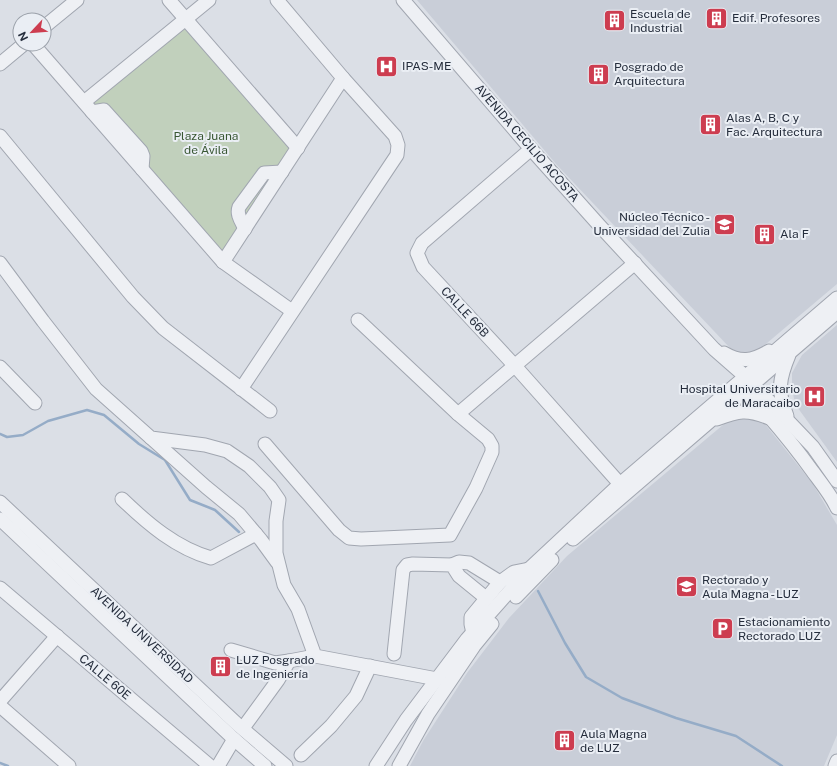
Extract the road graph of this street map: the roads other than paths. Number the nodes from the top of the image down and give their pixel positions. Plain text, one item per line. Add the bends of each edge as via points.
1 (76, 0) edge
2 (169, 0) edge
3 (209, 0) edge
4 (403, 0) edge
5 (280, 1) edge
6 (52, 20) edge
7 (186, 20) junction
8 (14, 52) edge
9 (40, 52) edge
10 (0, 64) edge
11 (344, 78) junction
12 (88, 107) junction
13 (0, 136) edge
14 (298, 148) junction
15 (531, 149) junction
16 (223, 262) junction
17 (635, 262) junction
18 (0, 263) edge
19 (837, 298) edge
20 (292, 311) junction
21 (837, 312) edge
22 (358, 320) dead end
23 (788, 347) junction
24 (717, 352) junction
25 (515, 366) junction
26 (0, 367) edge
27 (746, 384) junction
28 (241, 388) junction
29 (35, 403) dead end
30 (270, 411) dead end
31 (458, 414) junction
32 (772, 419) junction
33 (789, 421) junction
34 (708, 423) junction
35 (151, 438) junction
36 (265, 444) dead end
37 (837, 482) edge
38 (620, 484) junction
39 (122, 498) dead end
40 (0, 502) edge
41 (837, 508) edge
42 (6, 524) edge
43 (256, 534) junction
44 (279, 565) junction
45 (452, 565) junction
46 (530, 570) junction
47 (500, 582) junction
48 (0, 588) edge
49 (486, 598) junction
50 (56, 636) junction
51 (472, 639) junction
52 (231, 650) dead end
53 (394, 654) dead end
54 (315, 656) junction
55 (289, 661) junction
56 (370, 666) junction
57 (437, 679) junction
58 (0, 701) edge
59 (0, 706) edge
60 (243, 728) junction
61 (234, 739) junction
62 (302, 755) dead end
63 (837, 761) edge
64 (69, 766) edge
65 (210, 766) edge
66 (218, 766) edge
67 (265, 766) edge
68 (286, 766) edge
69 (376, 766) edge
70 (387, 766) edge
71 (399, 766) edge
72 (835, 766) edge

1 - 6 street
2 - 7 street
3 - 7 street
4 - 15 street, AVENIDA CECILIO ACOSTA
5 - 11 street
7 - 12 street
7 - 14 street
8 - 10 street
9 - 12 street
11 - 14 street
11 - 20 street via 396,136 397,155
12 - 16 street
13 - 28 street via 133,297 163,328
14 - 16 street
15 - 17 street, AVENIDA CECILIO ACOSTA
15 - 25 street, CALLE 66B via 422,243 417,253 423,266
16 - 20 street
17 - 24 street, AVENIDA CECILIO ACOSTA
17 - 25 street
18 - 35 street via 96,389
19 - 23 street
20 - 28 street
21 - 23 street
22 - 31 street
23 - 24 street via 750,360 739,360
23 - 27 street
23 - 33 street via 779,384 782,403
24 - 27 street, AVENIDA CECILIO ACOSTA
25 - 31 street
25 - 38 street, CALLE 66B
26 - 29 street
27 - 32 street, AVENIDA CECILIO ACOSTA
27 - 33 street, AVENIDA CECILIO ACOSTA
27 - 34 street
27 - 38 street
28 - 30 street
31 - 36 street via 488,439 492,452 450,535 349,538 339,530
32 - 34 street via 744,411
32 - 41 street, AVENIDA CECILIO ACOSTA
33 - 37 street, AVENIDA CECILIO ACOSTA via 813,447
34 - 51 street via 566,544 503,611
35 - 43 street via 239,514
35 - 44 street via 227,451 249,466 279,500 276,521 276,553
38 - 46 street
39 - 43 street via 142,518 176,543 211,558
40 - 42 street, AVENIDA UNIVERSIDAD
42 - 60 street, AVENIDA UNIVERSIDAD
42 - 61 street, AVENIDA UNIVERSIDAD
43 - 44 street
44 - 54 street via 284,585 298,609
45 - 47 street via 469,562
45 - 49 street via 459,576
45 - 53 street via 413,564 407,565 403,570
46 - 47 street via 514,572
46 - 51 street
47 - 49 street
48 - 50 street, CALLE 60E
49 - 51 street via 471,617
50 - 58 street
50 - 65 street, CALLE 60E
51 - 57 street
51 - 70 street via 419,711
51 - 71 street
52 - 55 street via 275,663
54 - 55 street
54 - 56 street
55 - 60 street
56 - 57 street
56 - 62 street via 356,696
57 - 69 street
59 - 64 street
60 - 68 street, AVENIDA UNIVERSIDAD
61 - 66 street
61 - 67 street, AVENIDA UNIVERSIDAD
63 - 72 street

